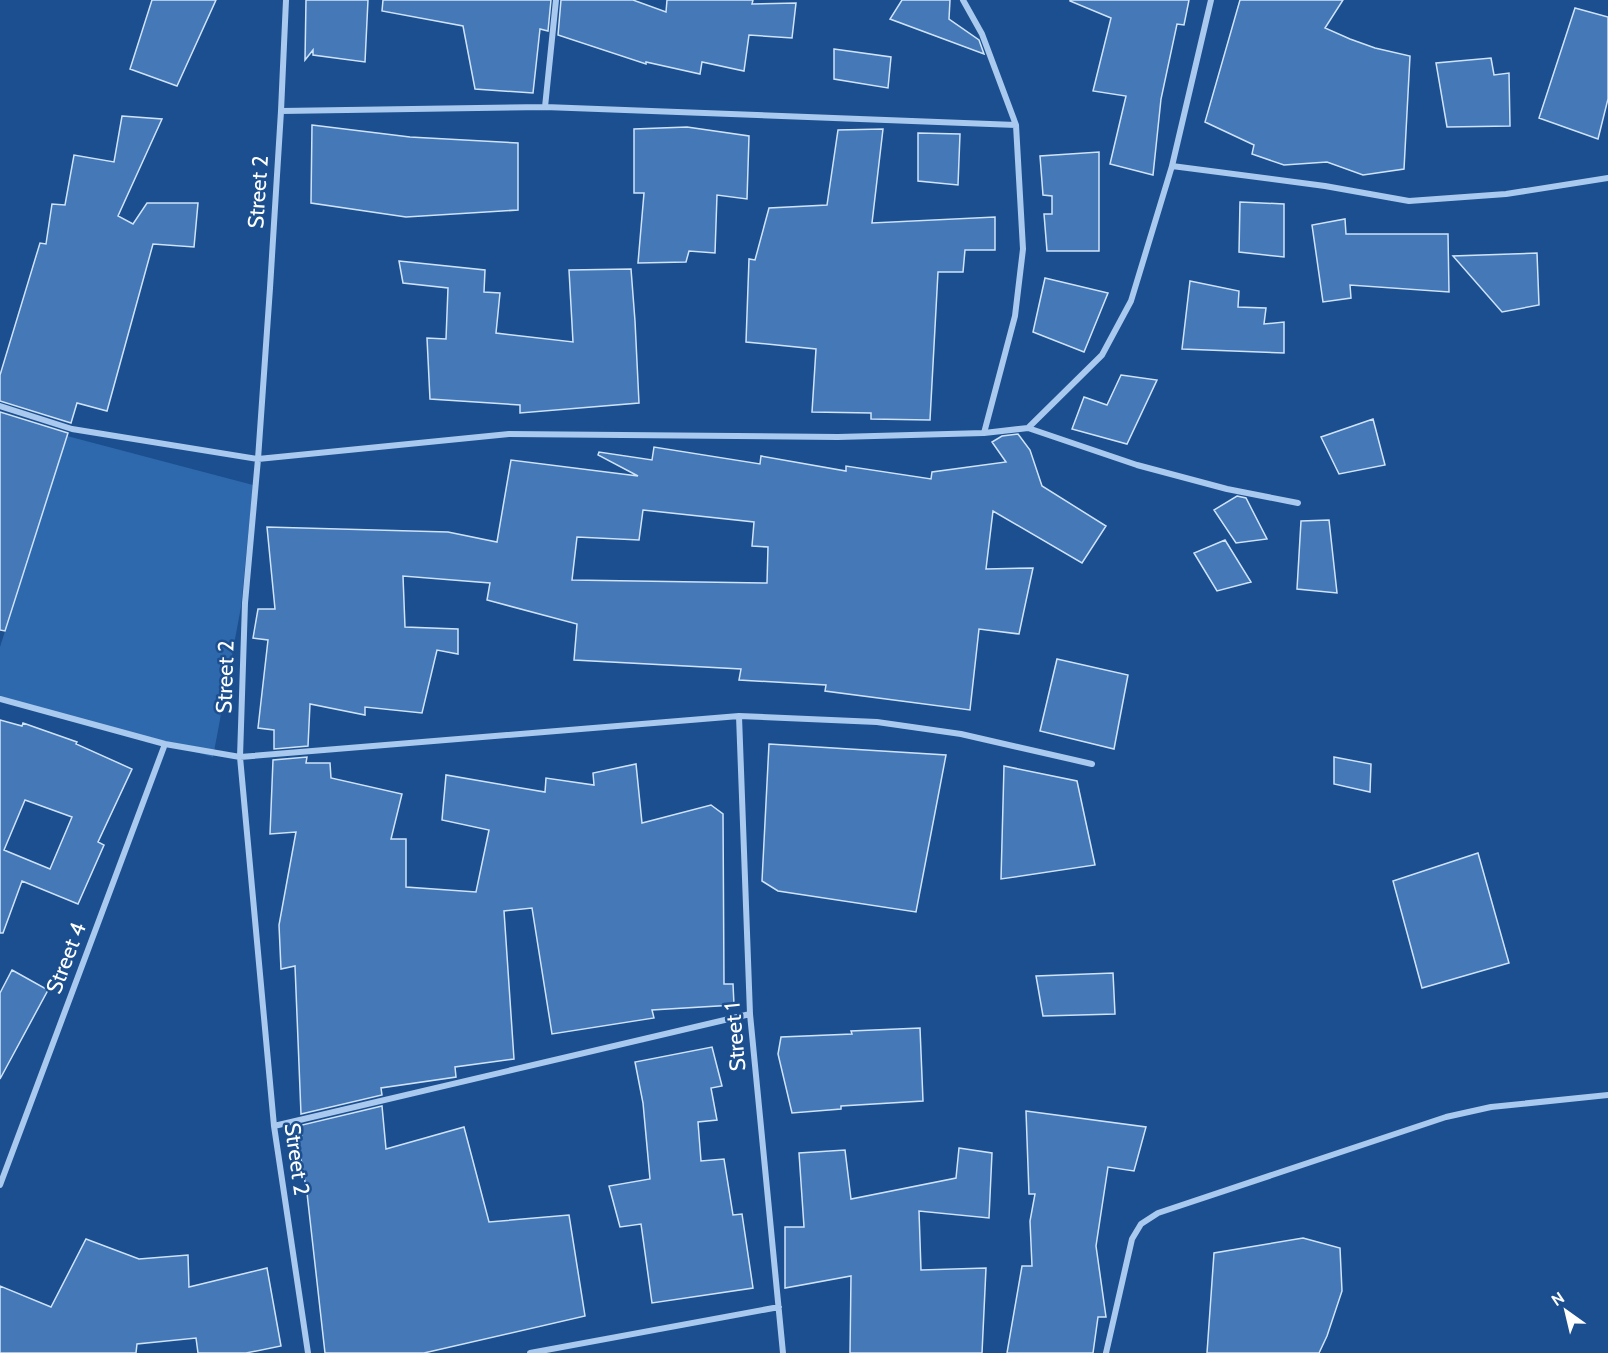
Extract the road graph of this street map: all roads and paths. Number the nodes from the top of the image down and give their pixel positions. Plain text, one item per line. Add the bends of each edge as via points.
1 (286, 0) edge
2 (556, 0) edge
3 (963, 0) edge
4 (1211, 0) edge
5 (545, 106) junction
6 (281, 111) junction
7 (1017, 125) junction
8 (1172, 166) junction
9 (1608, 178) edge
10 (0, 406) edge
11 (1028, 428) junction
12 (984, 433) junction
13 (258, 459) junction
14 (1298, 503) dead end
15 (0, 699) edge
16 (739, 716) junction
17 (165, 744) junction
18 (240, 757) junction
19 (1092, 764) dead end
20 (750, 1014) junction
21 (1608, 1095) edge
22 (273, 1126) junction
23 (0, 1185) edge
24 (779, 1307) junction
25 (308, 1353) edge
26 (530, 1353) edge
27 (783, 1353) edge
28 (1106, 1353) edge

1 - 6 street, Street 2
2 - 5 street
3 - 7 street via 982,34
4 - 8 street
5 - 6 street
5 - 7 street
6 - 13 street, Street 2
7 - 12 street via 1023,249 1015,316
8 - 9 street via 1409,201 1506,194
8 - 11 street via 1131,301 1102,355
10 - 13 street via 72,429
11 - 12 street
11 - 14 street via 1137,465
12 - 13 street via 838,437 509,434
13 - 18 street, Street 2 via 245,603
15 - 17 street
16 - 18 street
16 - 19 street via 877,722 961,734
16 - 20 street, Street 1
17 - 18 street
17 - 23 street, Street 4
18 - 22 street, Street 2
20 - 22 street
20 - 24 street, Street 1
21 - 28 street via 1491,1107 1446,1117 1158,1213 1141,1224 1132,1239
22 - 25 street, Street 2
24 - 26 street
24 - 27 street, Street 1

